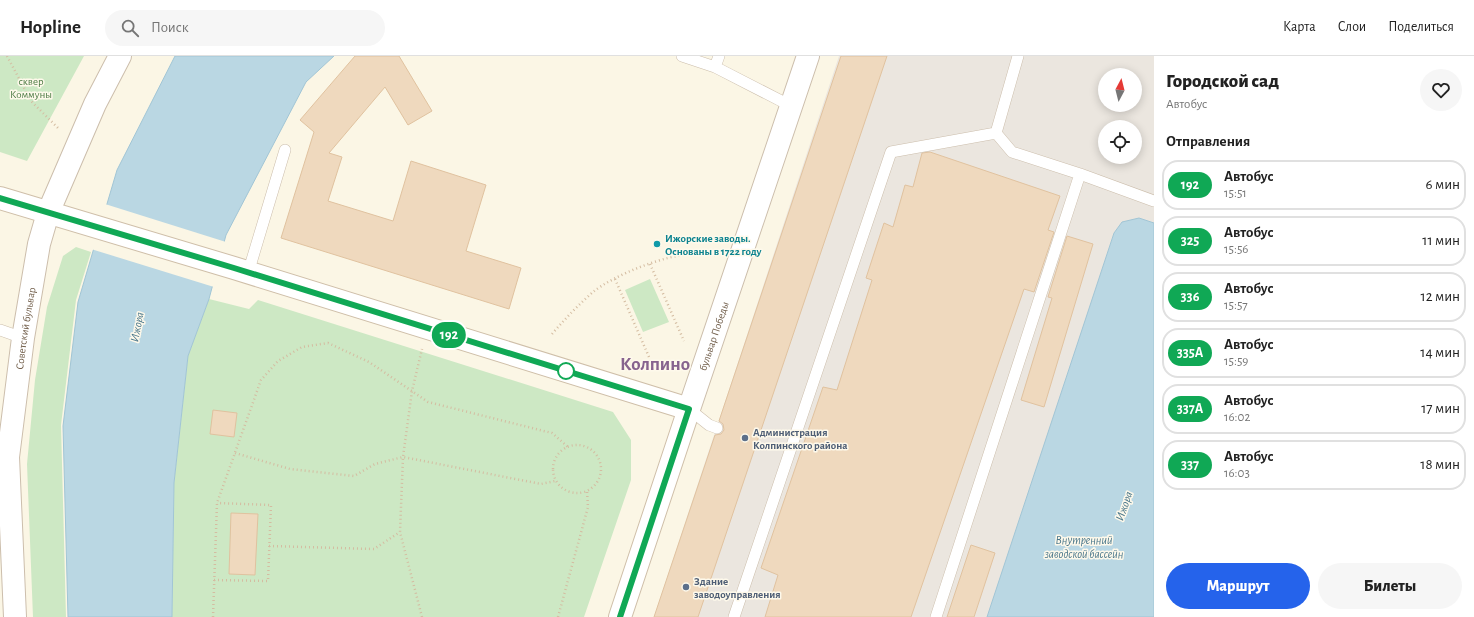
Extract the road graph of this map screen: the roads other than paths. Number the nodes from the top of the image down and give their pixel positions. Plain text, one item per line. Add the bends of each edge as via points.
1 (120, 56) edge
2 (682, 56) edge
3 (719, 56) edge
4 (808, 56) edge
5 (1018, 56) edge
6 (715, 67) junction
7 (791, 106) junction
8 (996, 133) junction
9 (285, 150) dead end
10 (1080, 174) junction
11 (0, 198) edge
12 (1154, 201) edge
13 (48, 213) junction
14 (241, 270) junction
15 (0, 330) edge
16 (23, 338) junction
17 (689, 409) junction
18 (717, 428) dead end
19 (4, 457) edge
20 (5, 530) edge
21 (15, 617) edge
22 (620, 617) edge
23 (734, 617) edge
24 (936, 617) edge

1 - 13 street, Советский бульвар via 95,104
2 - 6 lane
3 - 6 lane
4 - 7 street, бульвар Победы
5 - 8 lane
6 - 7 lane
7 - 17 street, бульвар Победы
8 - 10 lane via 1012,152
8 - 23 lane via 891,152
9 - 14 lane
10 - 12 lane
10 - 24 lane
11 - 13 street
13 - 14 street
13 - 16 street, Советский бульвар via 39,244
14 - 17 street
15 - 16 lane
16 - 19 street, Советский бульвар
17 - 18 lane via 709,426
17 - 22 street, бульвар Победы
19 - 20 street, Советский бульвар
20 - 21 street, Советский бульвар

